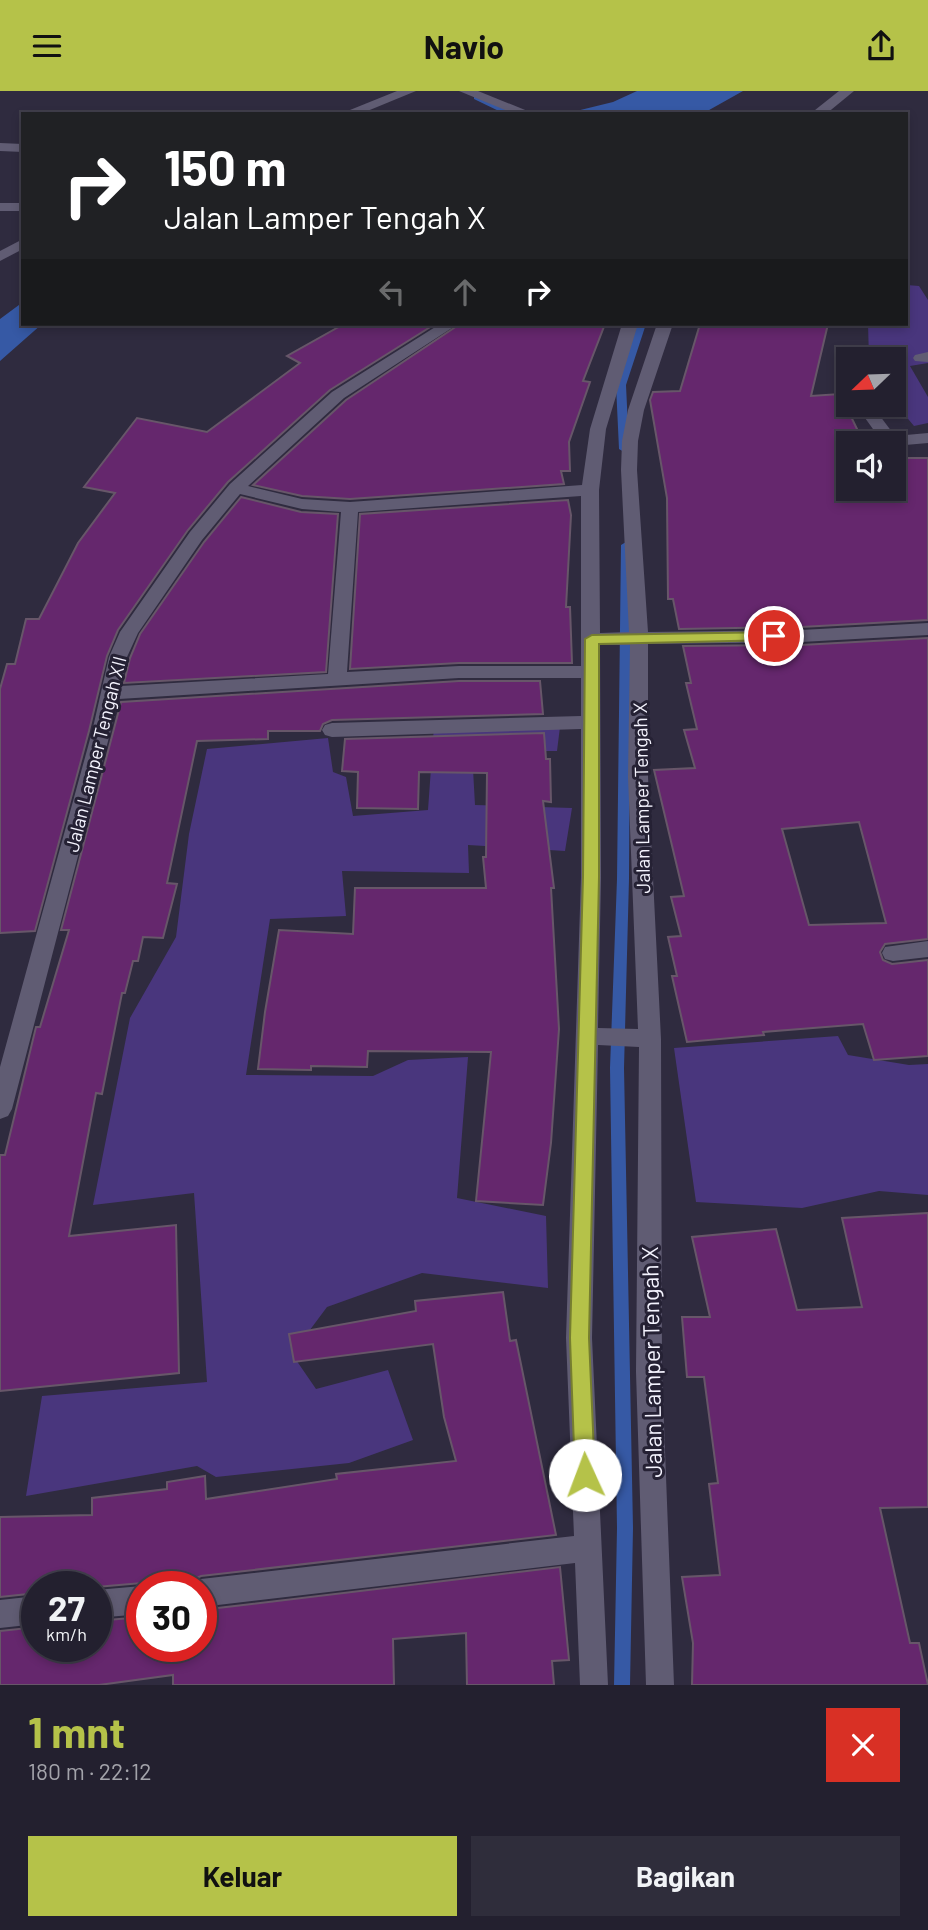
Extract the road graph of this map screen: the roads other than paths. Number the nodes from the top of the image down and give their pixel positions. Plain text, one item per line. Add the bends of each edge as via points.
1 (409, 91) edge
2 (847, 91) edge
3 (471, 92) edge
4 (352, 112) edge
5 (523, 112) edge
6 (820, 112) edge
7 (0, 147) edge
8 (21, 148) edge
9 (0, 207) edge
10 (21, 207) edge
11 (21, 244) edge
12 (0, 257) edge
13 (447, 326) edge
14 (628, 326) edge
15 (664, 326) edge
16 (873, 417) edge
17 (928, 438) edge
18 (236, 488) junction
19 (590, 490) junction
20 (351, 507) junction
21 (928, 629) edge
22 (598, 640) junction
23 (632, 640) junction
24 (591, 672) junction
25 (337, 680) junction
26 (110, 693) junction
27 (590, 722) junction
28 (332, 730) dead end
29 (928, 949) edge
30 (893, 953) dead end
31 (598, 1037) junction
32 (644, 1039) junction
33 (0, 1109) edge
34 (588, 1548) junction
35 (217, 1591) edge
36 (21, 1612) edge
37 (0, 1614) edge
38 (594, 1685) edge
39 (660, 1685) edge

1 - 4 street
2 - 6 street
3 - 5 street
7 - 8 street
9 - 10 street
11 - 12 street
13 - 18 street, Jalan Lamper Tengah XII via 338,395
14 - 19 street via 598,429
15 - 23 street, Jalan Lamper Tengah X via 630,441
16 - 17 street via 890,440
18 - 20 street via 288,501
18 - 26 street, Jalan Lamper Tengah XII via 129,632
19 - 20 street
19 - 22 street
20 - 25 street
21 - 23 street
22 - 23 street
22 - 24 street
23 - 32 street, Jalan Lamper Tengah X
24 - 25 street via 459,672
24 - 27 street
25 - 26 street
26 - 33 street, Jalan Lamper Tengah XII
27 - 28 street
27 - 31 street
29 - 30 street
31 - 32 street
31 - 34 street via 579,1338
32 - 39 street, Jalan Lamper Tengah X
34 - 35 street
34 - 38 street
36 - 37 street

